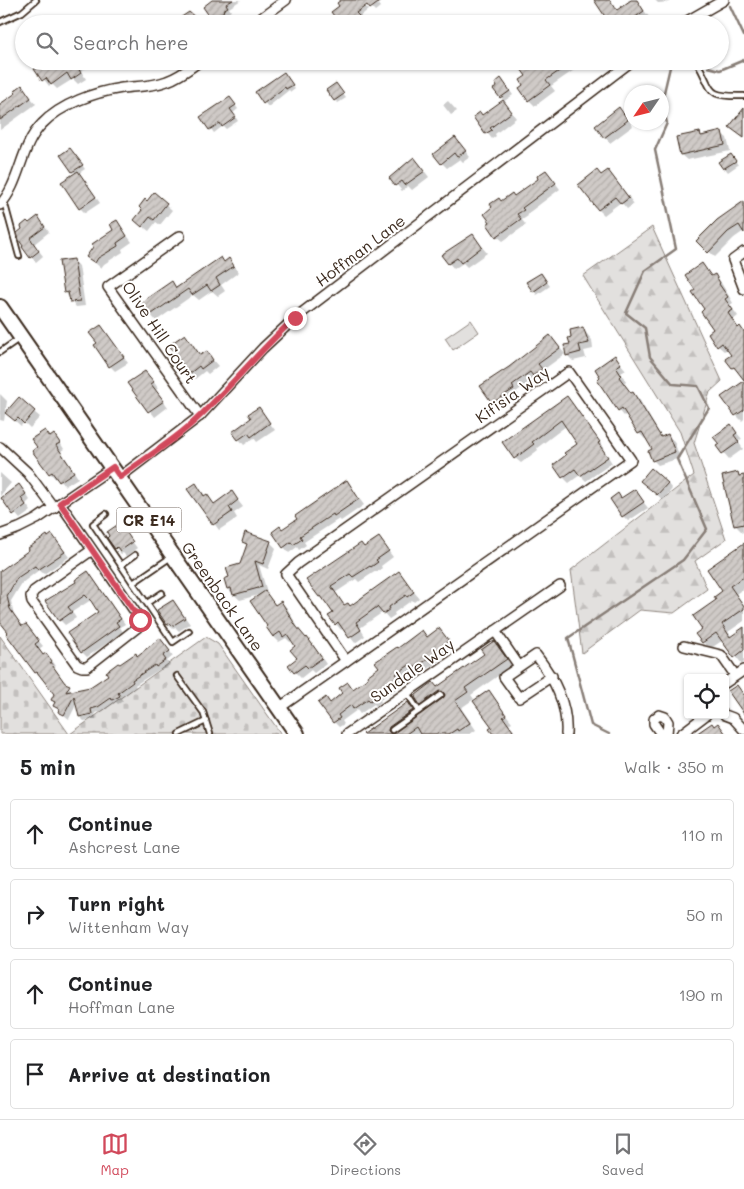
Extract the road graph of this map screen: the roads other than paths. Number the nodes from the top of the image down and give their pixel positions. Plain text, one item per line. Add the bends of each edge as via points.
1 (36, 0) edge
2 (286, 0) edge
3 (724, 0) edge
4 (15, 15) edge
5 (15, 15) edge
6 (265, 15) edge
7 (698, 15) edge
8 (0, 22) edge
9 (187, 70) edge
10 (620, 70) edge
11 (701, 70) edge
12 (744, 96) edge
13 (2, 202) edge
14 (180, 236) dead end
15 (744, 252) edge
16 (19, 256) dead end
17 (744, 288) edge
18 (0, 307) edge
19 (21, 337) junction
20 (0, 352) edge
21 (200, 416) junction
22 (0, 446) edge
23 (116, 472) junction
24 (57, 505) junction
25 (106, 514) dead end
26 (0, 535) edge
27 (92, 550) junction
28 (135, 555) dead end
29 (174, 555) junction
30 (122, 565) junction
31 (133, 584) junction
32 (560, 586) dead end
33 (162, 593) dead end
34 (147, 603) junction
35 (189, 631) dead end
36 (495, 631) junction
37 (684, 646) dead end
38 (346, 661) junction
39 (519, 666) junction
40 (744, 670) edge
41 (178, 676) dead end
42 (552, 676) junction
43 (735, 676) junction
44 (729, 680) edge
45 (406, 692) junction
46 (441, 695) dead end
47 (279, 708) junction
48 (419, 711) junction
49 (729, 716) edge
50 (701, 719) edge
51 (206, 721) junction
52 (392, 730) dead end
53 (744, 730) edge
54 (179, 734) edge
55 (210, 734) edge
56 (297, 734) edge
57 (347, 734) edge
58 (566, 734) edge
59 (661, 734) edge
60 (666, 734) edge
61 (681, 734) edge

1 - 4 lane
2 - 6 street
3 - 7 street
5 - 8 lane
9 - 13 street via 153,85 120,88 90,96 53,115 34,134 14,183
10 - 21 street, Hoffman Lane via 295,318
11 - 12 lane via 712,92 722,97
13 - 16 lane
14 - 21 street, Olive Hill Court via 108,287
15 - 17 street via 733,260
18 - 19 main road, Greenback Lane / CR E14
19 - 20 lane
19 - 23 main road, Greenback Lane / CR E14
21 - 23 street, Hoffman Lane
22 - 24 street
23 - 24 street, Hoffman Lane
23 - 29 main road, Greenback Lane / CR E14
24 - 26 street, Hoffman Lane via 19,528
24 - 27 street
25 - 30 lane via 93,524
27 - 27 street via 141,623 82,668 32,602 31,596
28 - 30 lane
29 - 31 lane
29 - 47 main road, Greenback Lane / CR E14
30 - 31 lane
31 - 34 lane
32 - 36 street, Sundale Way
33 - 34 lane
34 - 35 lane via 173,642
36 - 39 street
36 - 45 street, Sundale Way
37 - 43 street via 721,655
38 - 38 street, Kifisia Way via 631,460 569,372 286,574
38 - 47 street, Kifisia Way
39 - 42 street via 536,655
39 - 42 street via 504,677 519,698
40 - 43 street
41 - 51 lane
42 - 58 street via 567,720
43 - 44 street
45 - 48 lane
45 - 57 street, Sundale Way
46 - 48 lane
47 - 56 main road, Greenback Lane / CR E14
48 - 52 lane
49 - 53 street
50 - 61 street
51 - 54 lane
51 - 55 lane
59 - 60 street via 654,724 659,715 668,722

